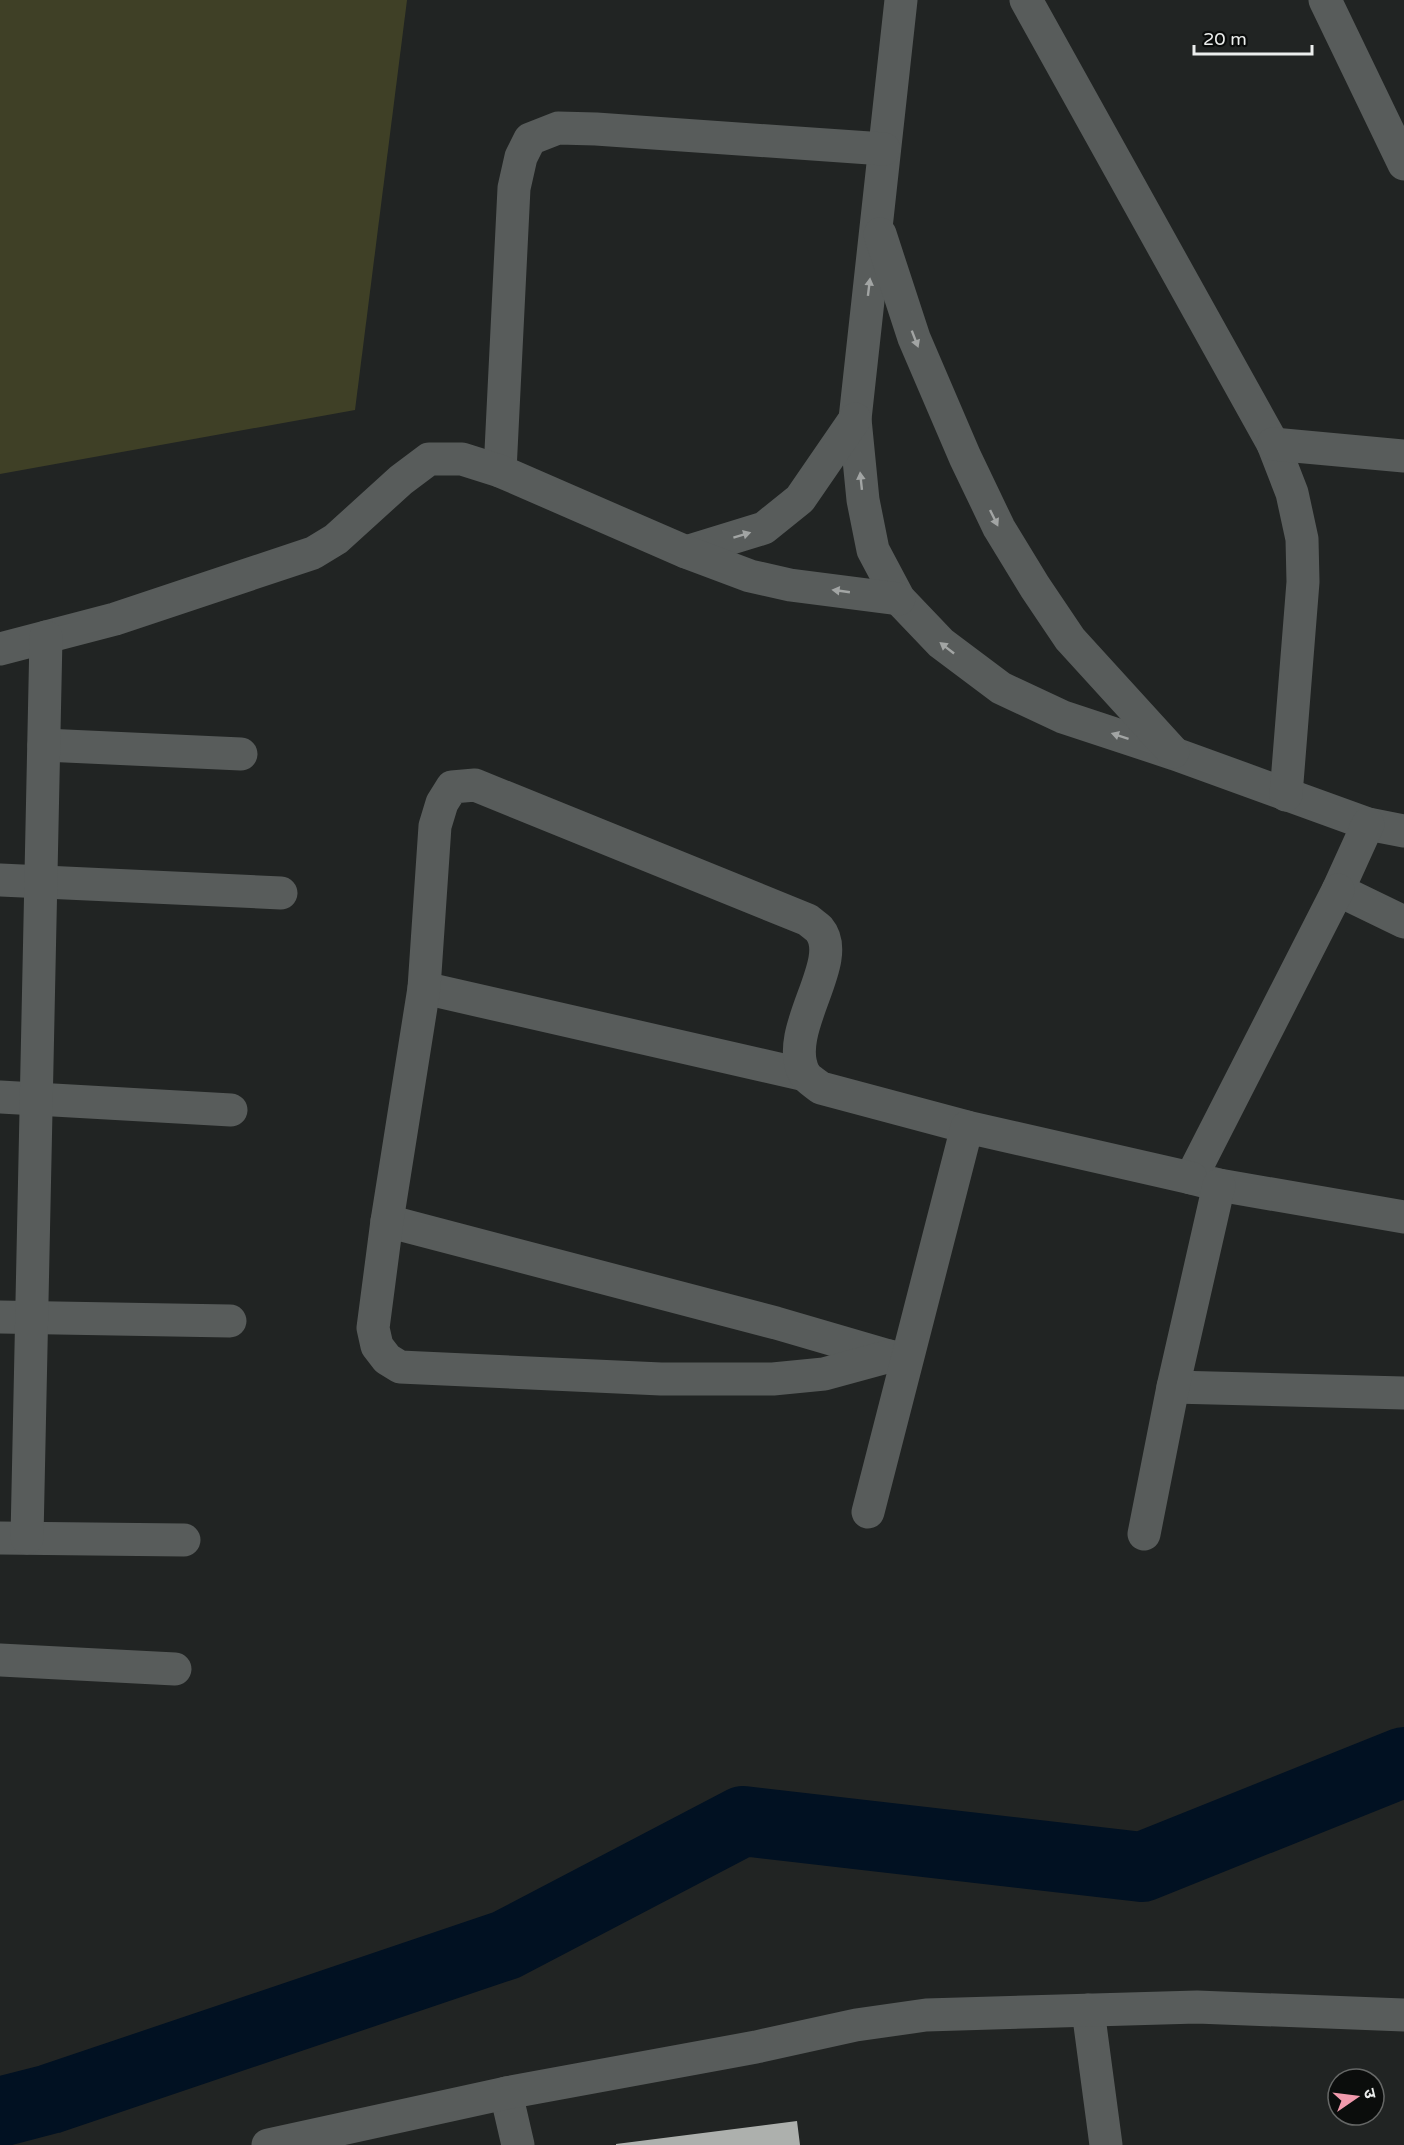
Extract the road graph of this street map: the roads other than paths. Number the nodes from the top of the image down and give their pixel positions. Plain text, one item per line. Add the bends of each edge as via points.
1 (901, 0) edge
2 (1026, 0) edge
3 (1325, 0) edge
4 (884, 149) junction
5 (1403, 159) edge
6 (877, 224) junction
7 (855, 419) junction
8 (1274, 444) junction
9 (1404, 456) edge
10 (500, 471) junction
11 (686, 552) junction
12 (899, 599) junction
13 (46, 637) junction
14 (0, 649) edge
15 (44, 745) junction
16 (241, 754) dead end
17 (1175, 754) junction
18 (1286, 795) junction
19 (1368, 824) junction
20 (1404, 831) edge
21 (0, 880) edge
22 (40, 880) junction
23 (1338, 890) junction
24 (281, 893) dead end
25 (1404, 922) edge
26 (424, 988) junction
27 (805, 1075) junction
28 (0, 1097) edge
29 (36, 1098) junction
30 (231, 1110) dead end
31 (967, 1127) junction
32 (1205, 1181) junction
33 (1404, 1217) edge
34 (387, 1221) junction
35 (16, 1317) edge
36 (230, 1321) dead end
37 (900, 1357) junction
38 (1173, 1387) junction
39 (1404, 1393) edge
40 (868, 1512) dead end
41 (1144, 1534) dead end
42 (13, 1538) edge
43 (184, 1540) dead end
44 (0, 1660) edge
45 (175, 1669) dead end
46 (1088, 2010) junction
47 (1404, 2015) edge
48 (506, 2093) junction
49 (268, 2145) edge
50 (518, 2145) edge
51 (1107, 2145) edge

1 - 4 street
2 - 8 street
3 - 5 street
4 - 6 street
4 - 10 street via 596,129 558,128 530,139 520,157 514,188
7 -> 6 street
6 -> 17 street via 914,338 999,528 1070,639
11 -> 7 street via 764,528 800,499
12 -> 7 street via 873,550 863,500
8 - 9 street
8 - 18 street via 1292,493 1302,539 1303,582
10 - 11 street
10 - 13 street via 462,459 429,459 336,539 313,553 115,619
12 -> 11 street via 790,585 750,576
17 -> 12 street via 1064,717 1001,688 941,643
13 - 14 street
13 - 15 street
15 - 16 street
15 - 22 street
17 - 18 street
18 - 19 street
19 - 20 street
19 - 23 street
21 - 22 street
22 - 24 street
22 - 29 street
23 - 25 street
23 - 32 street
26 - 27 street
26 - 27 street via 435,826 452,787 475,784 808,920 819,929 826,943 824,963 798,1054
26 - 34 street
27 - 31 street via 821,1088
28 - 29 street
29 - 30 street
29 - 35 street
31 - 32 street
31 - 37 street
32 - 33 street
32 - 38 street
34 - 37 street
34 - 37 street via 373,1328 377,1346 400,1367 661,1379 773,1379 824,1374
35 - 36 street
35 - 42 street
37 - 40 street
38 - 39 street
38 - 41 street
42 - 43 street
44 - 45 street
46 - 47 street via 1197,2007
46 - 48 street via 926,2015
46 - 51 street
48 - 49 street
48 - 50 street

